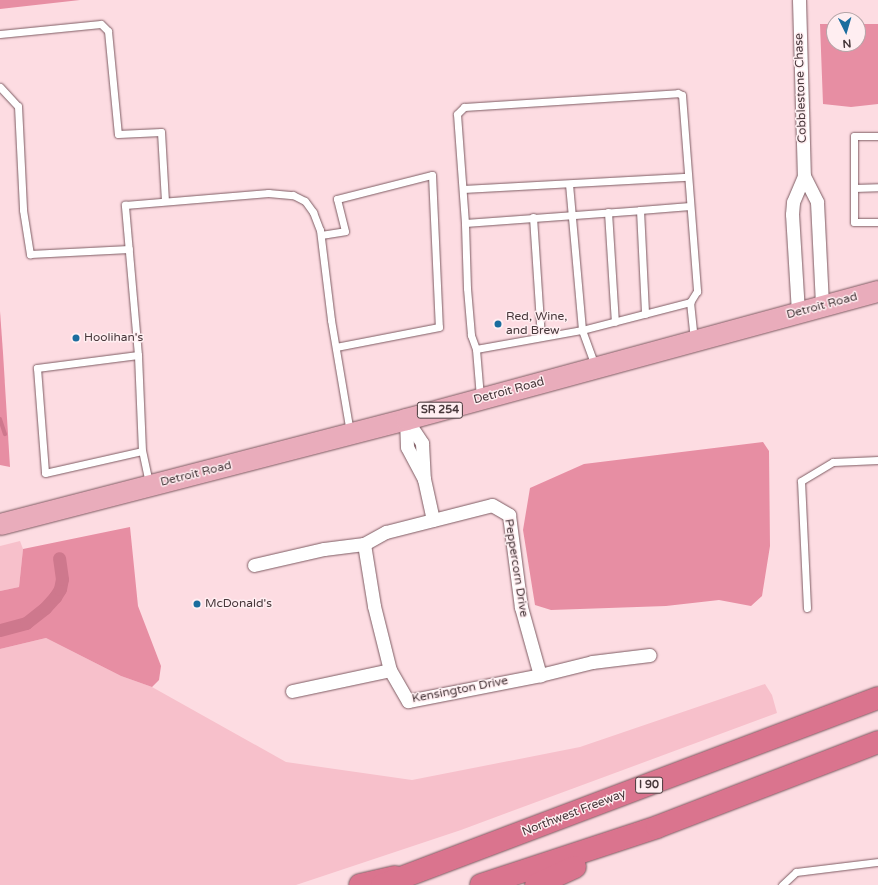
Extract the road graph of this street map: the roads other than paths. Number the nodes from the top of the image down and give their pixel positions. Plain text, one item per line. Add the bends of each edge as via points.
1 (799, 0) edge
2 (0, 34) edge
3 (0, 87) edge
4 (878, 136) edge
5 (804, 176) junction
6 (688, 177) junction
7 (569, 184) junction
8 (878, 187) edge
9 (854, 188) junction
10 (462, 190) junction
11 (166, 202) junction
12 (690, 206) junction
13 (640, 210) junction
14 (608, 212) junction
15 (571, 216) junction
16 (533, 217) junction
17 (878, 222) edge
18 (465, 223) junction
19 (321, 235) junction
20 (129, 248) junction
21 (878, 290) edge
22 (690, 302) junction
23 (822, 306) junction
24 (798, 312) junction
25 (645, 314) junction
26 (615, 322) junction
27 (582, 330) junction
28 (541, 337) junction
29 (695, 341) junction
30 (336, 347) junction
31 (476, 349) junction
32 (138, 355) junction
33 (596, 368) junction
34 (480, 399) junction
35 (406, 419) junction
36 (350, 434) junction
37 (142, 451) junction
38 (878, 460) edge
39 (149, 486) junction
40 (433, 520) junction
41 (0, 524) edge
42 (364, 544) junction
43 (254, 565) dead end
44 (807, 608) dead end
45 (650, 655) dead end
46 (390, 670) junction
47 (540, 675) junction
48 (292, 692) dead end
49 (878, 698) edge
50 (878, 742) edge
51 (657, 827) junction
52 (878, 862) edge
53 (420, 872) junction
54 (360, 885) edge
55 (382, 885) edge
56 (481, 885) edge
57 (536, 885) edge
58 (782, 885) edge

1 - 5 street, Cobblestone Chase
2 - 11 lane via 101,24 108,31 118,134 162,132
3 - 20 lane via 18,106 23,210 30,254
4 - 9 lane via 854,136
5 - 23 street, Cobblestone Chase via 817,202
5 - 24 street, Cobblestone Chase via 793,202 792,214
6 - 7 lane
6 - 10 lane via 682,95 678,93 464,107 457,114
6 - 12 lane
7 - 10 lane
7 - 15 lane
8 - 9 lane
9 - 17 lane via 854,222
10 - 18 lane
11 - 19 lane via 268,193 293,195 305,201 313,212
11 - 20 lane via 125,205
12 - 13 lane
12 - 22 lane via 697,291
13 - 14 lane
13 - 25 lane
14 - 15 lane
14 - 26 lane
15 - 16 lane
15 - 27 lane
16 - 18 lane
16 - 28 lane
18 - 31 lane via 471,335
19 - 30 lane
19 - 30 lane via 345,231 337,199 432,175 439,327
20 - 32 lane
21 - 23 main road, Detroit Road / SR 254
22 - 25 lane
22 - 29 lane
23 - 24 main road, Detroit Road / SR 254
24 - 29 main road, Detroit Road / SR 254
25 - 26 lane
26 - 27 lane
27 - 28 lane
27 - 33 lane
28 - 31 lane
29 - 33 main road, Detroit Road / SR 254
30 - 36 lane
31 - 34 lane
32 - 37 lane
32 - 37 lane via 37,368 45,473
33 - 34 main road, Detroit Road / SR 254
34 - 35 main road, Detroit Road / SR 254
35 - 36 main road, Detroit Road / SR 254
35 - 40 street via 422,443 424,479
36 - 39 main road, Detroit Road / SR 254
37 - 39 lane
38 - 44 lane via 833,462 801,481
39 - 41 main road, Detroit Road / SR 254
40 - 42 street, Peppercorn Drive via 386,532
40 - 47 street, Peppercorn Drive via 492,505 509,515 521,607
42 - 43 street, Peppercorn Drive via 324,549
42 - 46 street, Kensington Drive via 374,606
45 - 47 street, Kensington Drive via 592,662
46 - 47 street, Kensington Drive via 408,701
46 - 48 street
49 - 53 highway, Northwest Freeway / I 90
50 - 51 highway
51 - 56 highway
51 - 57 highway
52 - 58 lane via 796,872
53 - 54 highway
53 - 55 highway, Northwest Freeway / I 90

